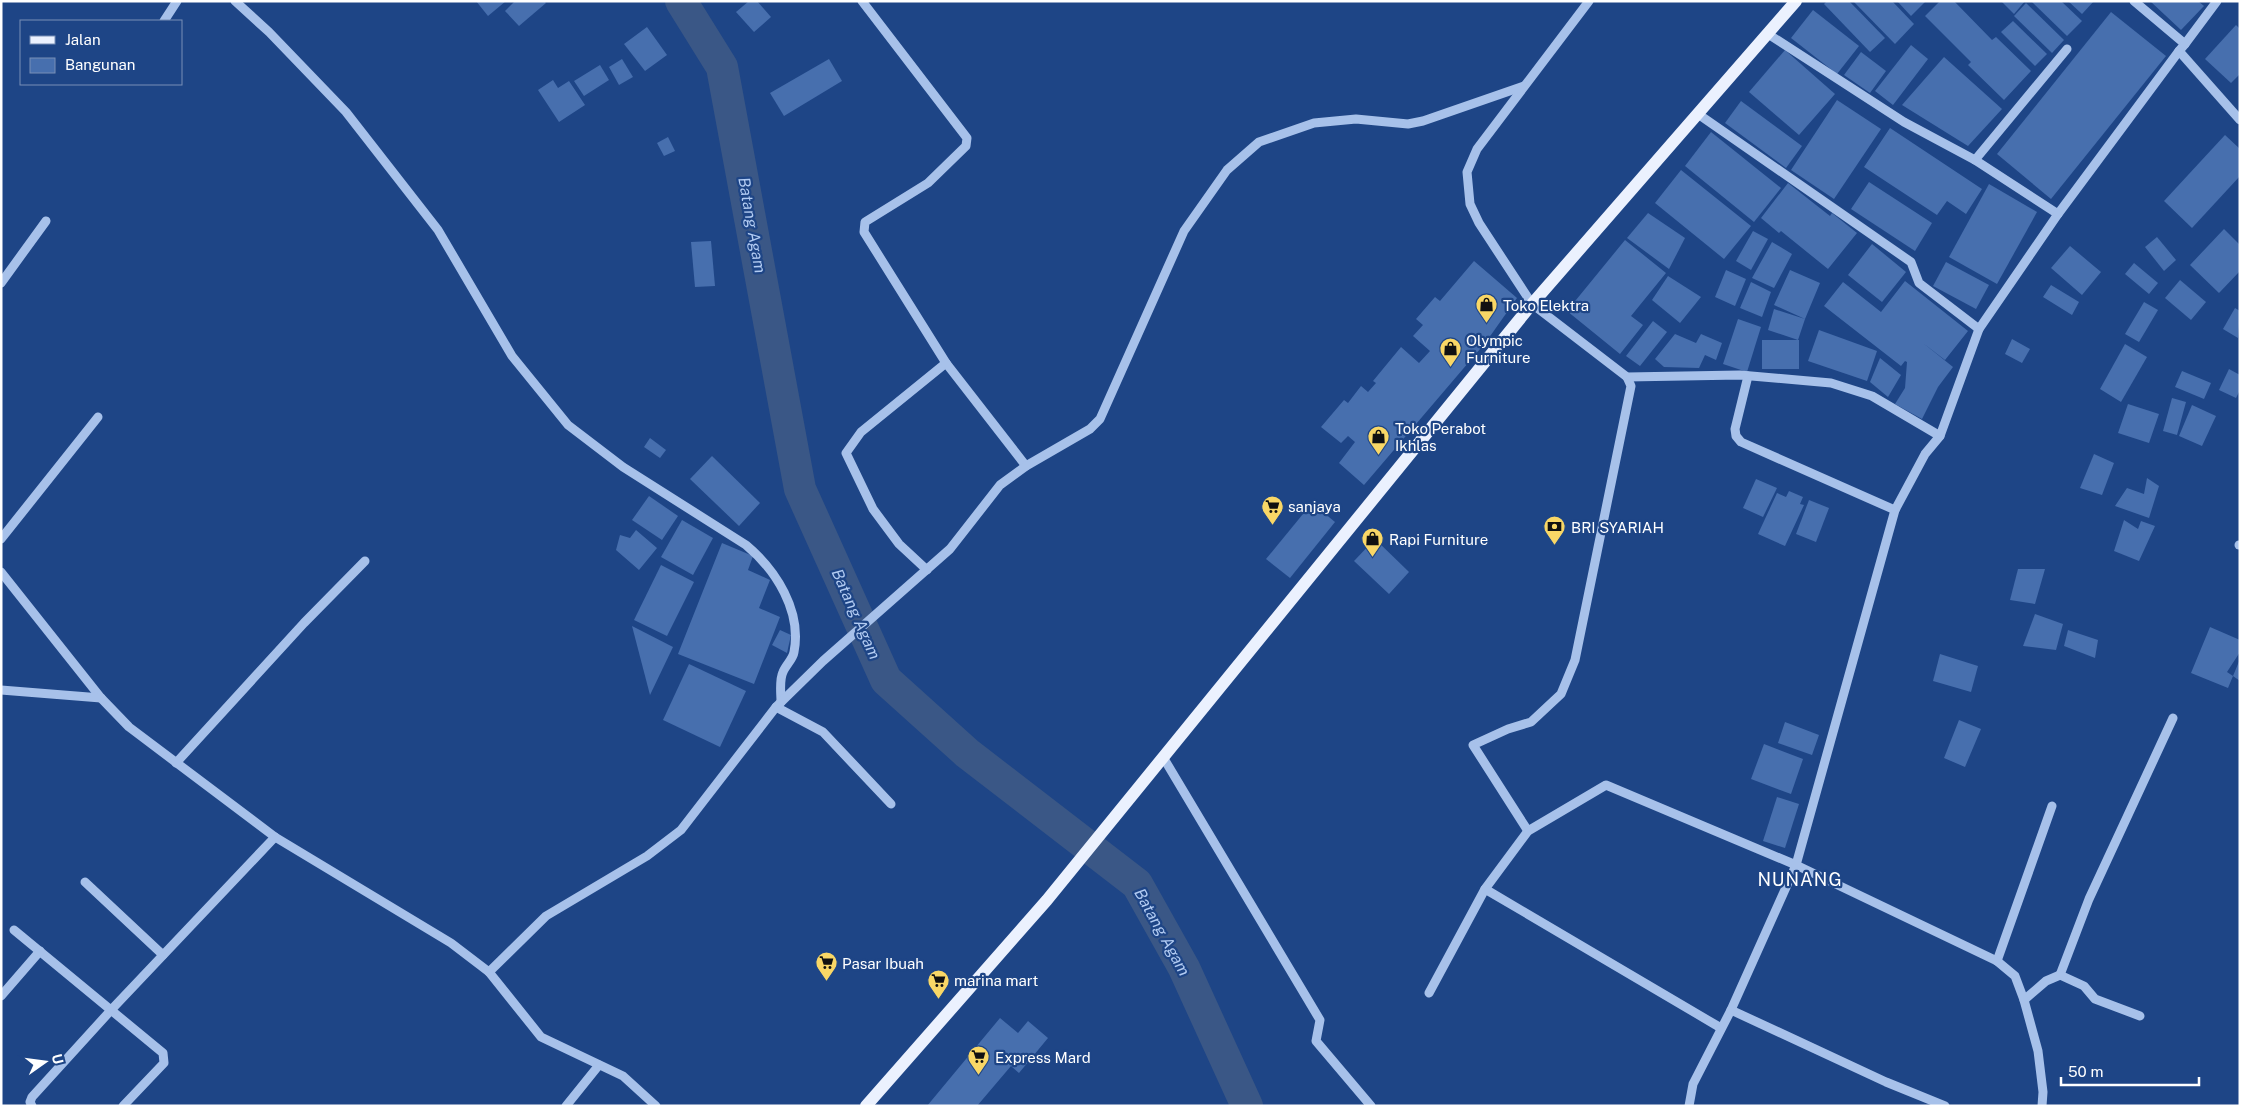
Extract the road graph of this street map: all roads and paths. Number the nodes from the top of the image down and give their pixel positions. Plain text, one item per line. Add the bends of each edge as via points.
1 (177, 1) edge
2 (235, 1) edge
3 (862, 1) edge
4 (1589, 1) edge
5 (1796, 1) edge
6 (2134, 1) edge
7 (2217, 1) edge
8 (165, 20) edge
9 (1768, 34) junction
10 (2182, 47) junction
11 (2067, 49) dead end
12 (1524, 86) junction
13 (1698, 114) junction
14 (2240, 120) edge
15 (1975, 160) junction
16 (2058, 214) junction
17 (46, 221) dead end
18 (1, 283) edge
19 (1532, 304) junction
20 (1979, 329) junction
21 (946, 363) junction
22 (1627, 376) junction
23 (1748, 376) junction
24 (98, 417) dead end
25 (1940, 436) junction
26 (1026, 466) junction
27 (1895, 510) junction
28 (1, 539) edge
29 (365, 561) dead end
30 (927, 570) junction
31 (1, 572) edge
32 (1, 690) edge
33 (101, 698) junction
34 (778, 704) junction
35 (2173, 718) dead end
36 (1163, 757) junction
37 (176, 763) junction
38 (891, 804) dead end
39 (2052, 806) dead end
40 (1528, 831) junction
41 (275, 836) junction
42 (1796, 865) junction
43 (85, 882) dead end
44 (1485, 889) junction
45 (14, 930) dead end
46 (40, 951) junction
47 (163, 955) junction
48 (1997, 961) junction
49 (489, 972) junction
50 (2060, 975) junction
51 (1429, 993) dead end
52 (1, 996) edge
53 (2024, 1000) junction
54 (112, 1009) junction
55 (1731, 1010) junction
56 (2140, 1016) dead end
57 (1721, 1028) junction
58 (599, 1065) junction
59 (32, 1106) edge
60 (123, 1106) edge
61 (566, 1106) edge
62 (656, 1106) edge
63 (866, 1106) edge
64 (1371, 1106) edge
65 (1689, 1106) edge
66 (1945, 1106) edge
67 (2042, 1106) edge

1 - 8 street
2 - 34 street via 346,112 438,230 512,356 568,425 623,467 761,557 790,602 797,628 794,654 782,674
3 - 21 street via 967,138 966,146 928,183 865,222 864,232
4 - 12 street
5 - 9 main road
6 - 10 street
7 - 10 street
9 - 13 main road
9 - 15 street via 1904,122
10 - 14 street
10 - 16 street
11 - 15 street
12 - 19 street via 1477,148 1467,172 1470,204 1479,223
12 - 26 street via 1423,121 1408,124 1356,119 1314,123 1259,142 1227,170 1184,231 1100,419 1090,429
13 - 19 main road
13 - 20 street via 1911,262 1919,283
15 - 16 street
16 - 20 street
17 - 18 street
19 - 22 street
19 - 36 main road
20 - 25 street
21 - 26 street
21 - 30 street via 861,432 846,453 873,509 899,544
22 - 23 street
22 - 40 street via 1631,386 1570,675 1561,694 1531,722 1473,745
23 - 25 street via 1816,381 1872,396
23 - 27 street via 1735,429 1741,442
24 - 28 street
25 - 27 street via 1925,454
26 - 30 street via 1000,485 950,549
27 - 42 street
29 - 37 street
30 - 34 street
31 - 33 street
32 - 33 street
33 - 37 street via 129,727
34 - 38 street via 823,732
34 - 49 street via 681,830 647,856 546,916
35 - 50 street via 2090,899
36 - 63 main road via 1047,900
36 - 64 street via 1320,1020 1316,1041
37 - 41 street
39 - 48 street
40 - 42 street via 1606,785
40 - 44 street
41 - 47 street
41 - 49 street via 451,943
42 - 48 street
42 - 55 street
43 - 47 street
44 - 51 street
44 - 57 street
45 - 46 street
46 - 52 street
46 - 54 street
47 - 54 street
48 - 53 street via 2015,976
49 - 58 street via 541,1037
50 - 53 street via 2046,981
50 - 56 street via 2084,986 2095,999
53 - 67 street via 2038,1051
54 - 59 street via 32,1098
54 - 60 street via 165,1056 164,1063
55 - 57 street
55 - 66 street
57 - 65 street via 1693,1084
58 - 61 street
58 - 62 street via 623,1076

